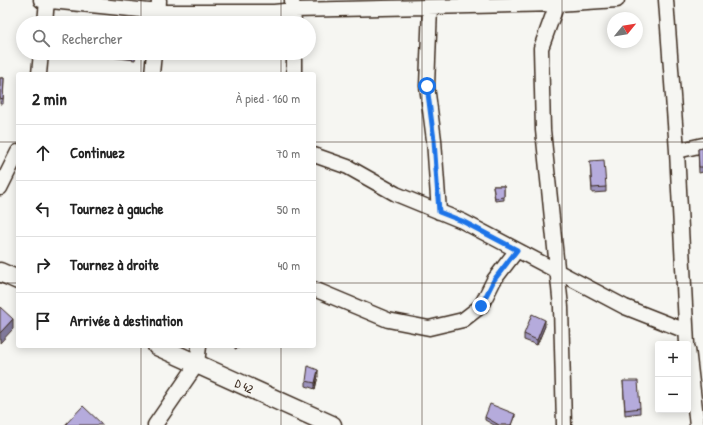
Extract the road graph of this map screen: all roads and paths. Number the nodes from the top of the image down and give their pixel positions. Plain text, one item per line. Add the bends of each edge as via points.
1 (616, 0) edge
2 (666, 0) edge
3 (45, 1) edge
4 (558, 4) junction
5 (430, 7) junction
6 (294, 11) edge
7 (159, 12) edge
8 (44, 16) edge
9 (40, 60) edge
10 (153, 60) edge
11 (294, 60) edge
12 (39, 72) edge
13 (152, 72) edge
14 (294, 72) edge
15 (703, 145) edge
16 (677, 151) junction
17 (16, 156) edge
18 (316, 157) edge
19 (0, 188) edge
20 (439, 212) junction
21 (517, 250) junction
22 (557, 271) junction
23 (0, 272) edge
24 (16, 279) edge
25 (316, 290) edge
26 (687, 338) edge
27 (161, 348) edge
28 (199, 348) edge
29 (197, 364) junction
30 (691, 374) edge
31 (155, 425) edge
32 (332, 425) edge
33 (564, 425) edge
34 (697, 425) edge

1 - 4 street
2 - 16 street
3 - 7 street
3 - 8 street
4 - 5 street
4 - 22 street via 541,48 543,130
5 - 6 street
5 - 20 street via 427,86
6 - 7 street
9 - 12 street
10 - 13 street
11 - 14 street
15 - 16 street
16 - 26 street
17 - 19 street
18 - 20 street via 348,167 396,194
20 - 21 street
21 - 22 street
21 - 25 street via 494,280 481,306 463,320 429,328 388,320
22 - 26 street
22 - 33 street via 561,307
23 - 24 street
27 - 29 street, D 42 / D 42
28 - 29 street
29 - 31 street
29 - 32 street, D 42 / D 42
30 - 34 street

